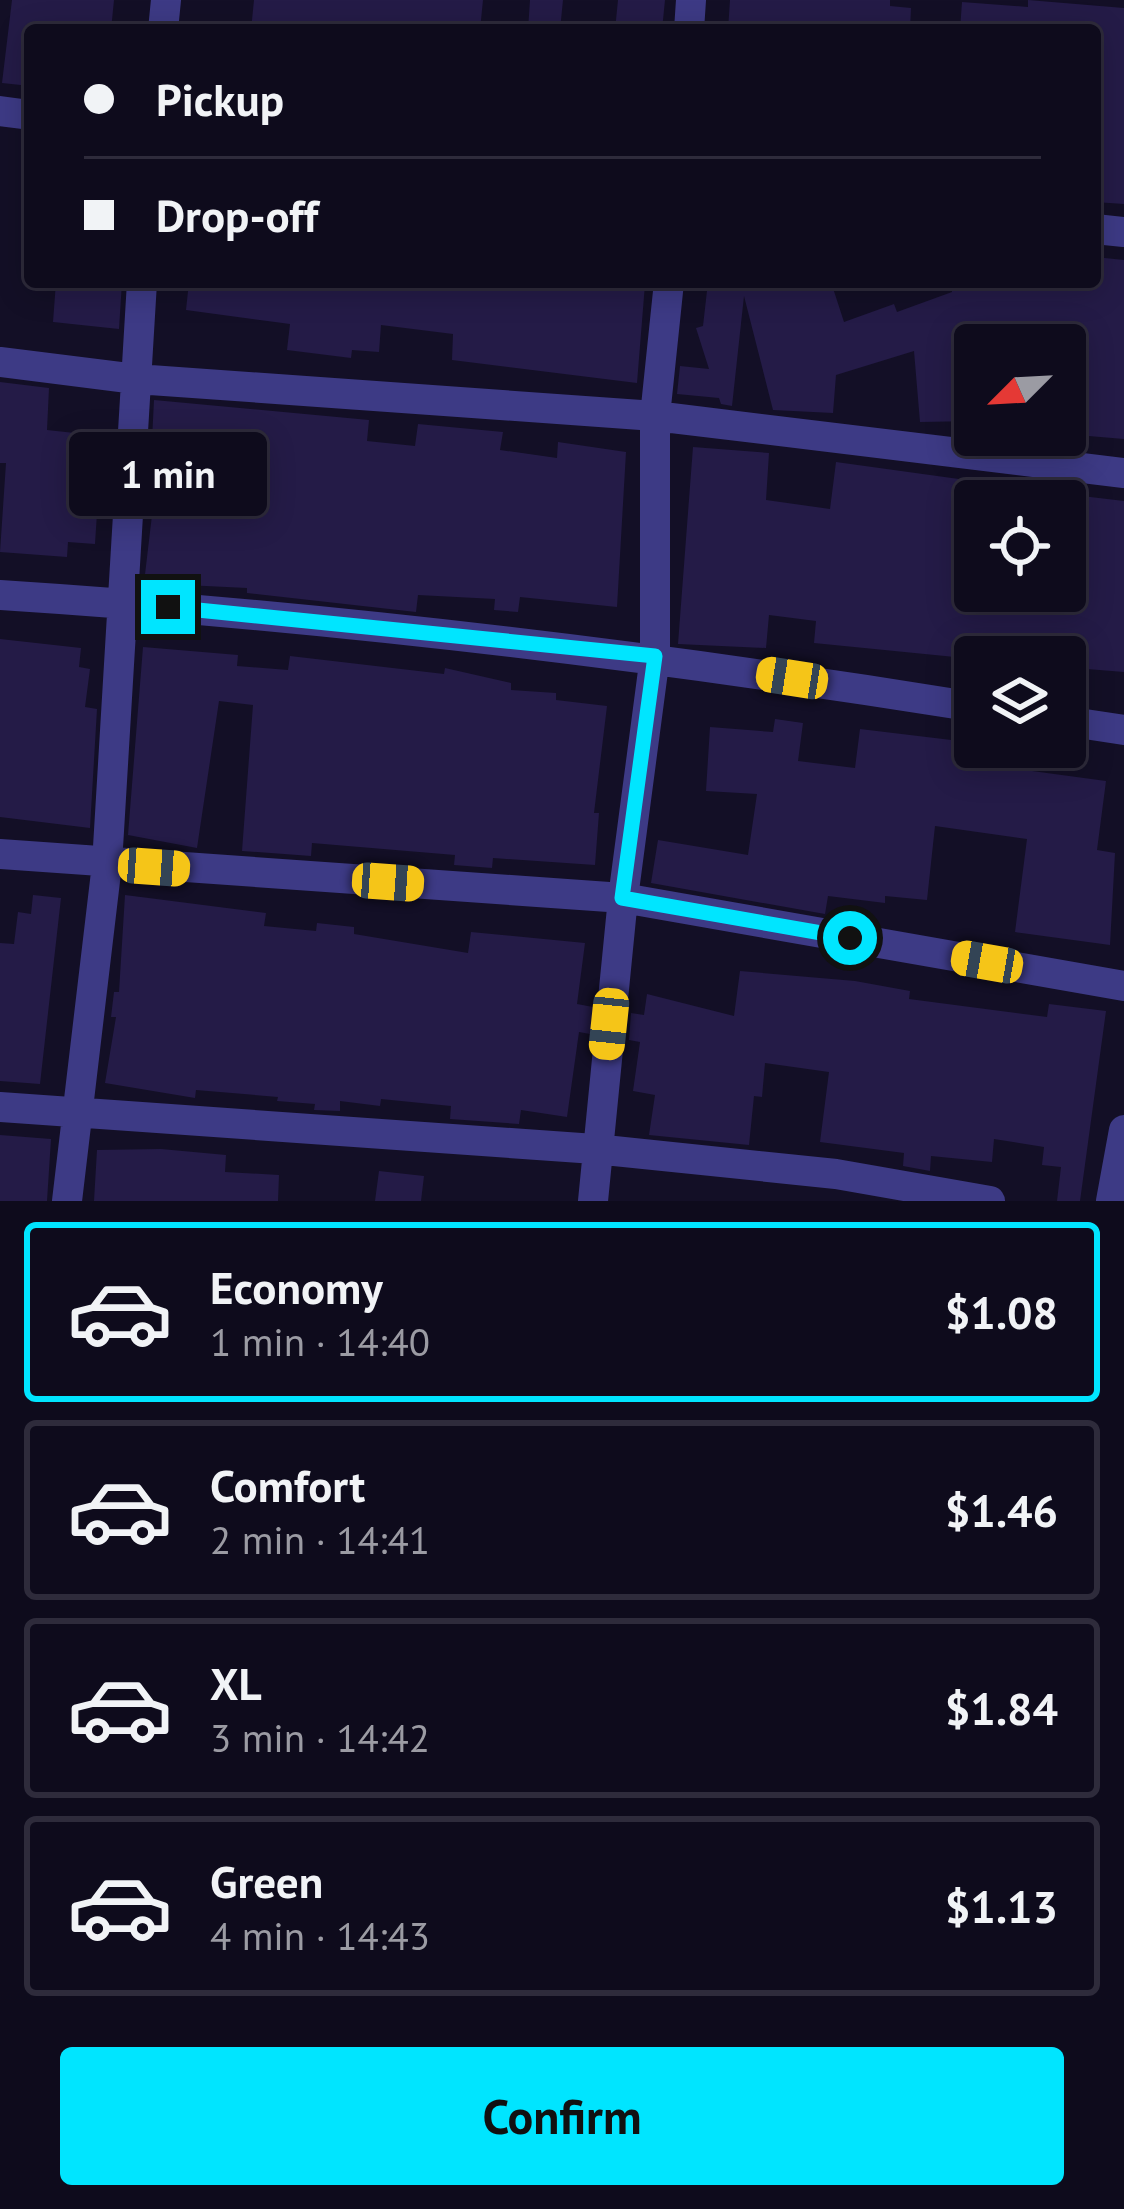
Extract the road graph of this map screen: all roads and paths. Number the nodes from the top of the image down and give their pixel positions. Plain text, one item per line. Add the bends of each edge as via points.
1 (142, 288) edge
2 (668, 288) edge
3 (0, 362) edge
4 (136, 379) junction
5 (655, 416) junction
6 (1124, 473) edge
7 (0, 595) edge
8 (121, 603) junction
9 (655, 656) junction
10 (954, 704) edge
11 (1086, 724) edge
12 (1124, 730) edge
13 (0, 854) edge
14 (107, 863) junction
15 (622, 898) junction
16 (1124, 986) edge
17 (0, 1107) edge
18 (78, 1114) junction
19 (1124, 1130) edge
20 (595, 1149) junction
21 (67, 1201) edge
22 (593, 1201) edge
23 (990, 1201) edge
24 (1112, 1201) edge

1 - 4 street
2 - 5 street
3 - 4 street
4 - 5 street
4 - 8 street
5 - 6 street
5 - 9 street
7 - 8 street
8 - 9 street
8 - 14 street
9 - 10 street
9 - 15 street
11 - 12 street
13 - 14 street
14 - 15 street
14 - 18 street
15 - 16 street
15 - 20 street
17 - 18 street
18 - 20 street
18 - 21 street
19 - 24 street
20 - 22 street
20 - 23 street via 836,1174

